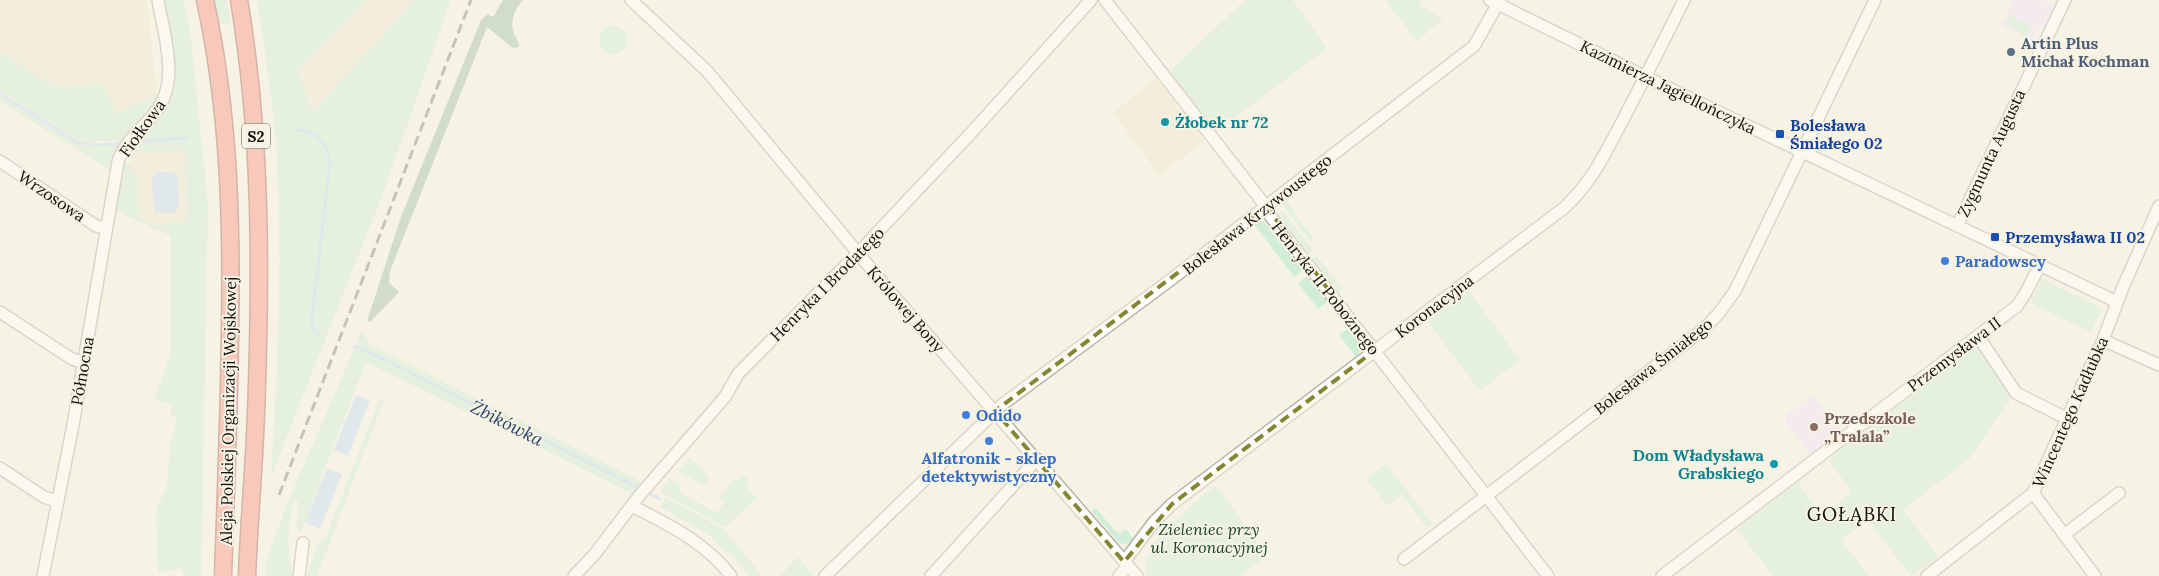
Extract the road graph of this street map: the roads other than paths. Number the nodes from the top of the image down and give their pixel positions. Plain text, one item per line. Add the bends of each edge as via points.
1 (158, 0) edge
2 (205, 0) edge
3 (239, 0) edge
4 (631, 0) edge
5 (1091, 0) edge
6 (1105, 0) edge
7 (1684, 0) edge
8 (1875, 0) edge
9 (2064, 0) edge
10 (1496, 1) edge
11 (1647, 77) junction
12 (1802, 152) junction
13 (0, 161) edge
14 (117, 166) joint
15 (1266, 206) junction
16 (2159, 206) edge
17 (1957, 226) junction
18 (106, 228) junction
19 (858, 254) junction
20 (2040, 265) junction
21 (2117, 302) junction
22 (0, 312) edge
23 (1978, 336) junction
24 (2104, 340) junction
25 (1374, 350) junction
26 (84, 363) junction
27 (2159, 366) edge
28 (995, 411) junction
29 (2066, 418) junction
30 (1037, 459) junction
31 (0, 468) edge
32 (2034, 493) junction
33 (2119, 493) dead end
34 (1486, 496) junction
35 (636, 501) junction
36 (58, 502) junction
37 (2064, 535) junction
38 (303, 543) dead end
39 (1404, 559) dead end
40 (1126, 564) junction
41 (43, 576) edge
42 (223, 576) edge
43 (247, 576) edge
44 (299, 576) edge
45 (574, 576) edge
46 (731, 576) edge
47 (824, 576) edge
48 (932, 576) edge
49 (1119, 576) edge
50 (1137, 576) edge
51 (1548, 576) edge
52 (1662, 576) edge
53 (1927, 576) edge
54 (2095, 576) edge

1 - 14 street, Fiołkowa via 168,59 167,90 158,110 122,151
2 - 42 highway, Aleja Polskiej Organizacji Wojskowej / S2 via 218,73 230,193 230,417
3 - 43 highway, Aleja Polskiej Organizacji Wojskowej / S2 via 255,123 260,273
4 - 19 street, Królowej Bony via 707,71
5 - 19 street, Henryka I Brodatego
6 - 15 street, Henryka II Pobożnego
7 - 11 street, Koronacyjna
8 - 12 street, Bolesława Śmiałego
9 - 17 street, Zygmunta Augusta
10 - 11 street, Kazimierza Jagiellończyka
10 - 15 street, Bolesława Krzywoustego via 1474,46
11 - 12 street, Kazimierza Jagiellończyka
11 - 25 street, Koronacyjna via 1582,191 1564,208
12 - 17 street, Kazimierza Jagiellończyka
12 - 34 street, Bolesława Śmiałego via 1734,294 1720,313 1705,328
13 - 18 street, Wrzosowa via 96,226
14 - 18 street, Północna
15 - 25 street, Henryka II Pobożnego
15 - 28 street, Bolesława Krzywoustego
16 - 21 street, Wincentego Kadłubka
17 - 20 street, Kazimierza Jagiellończyka
18 - 26 street, Północna
19 - 28 street, Królowej Bony
19 - 35 street, Henryka I Brodatego via 738,374 725,397
20 - 21 street, Kazimierza Jagiellończyka
20 - 23 street, Przemysława II via 2021,302
21 - 24 street, Wincentego Kadłubka
22 - 26 street via 72,359
23 - 29 street via 2016,393
23 - 52 street, Przemysława II
24 - 27 street
24 - 29 street, Wincentego Kadłubka
25 - 34 street, Henryka II Pobożnego
25 - 40 street, Koronacyjna via 1172,504 1154,522
26 - 36 street, Północna
28 - 30 street, Królowej Bony
28 - 47 street, Bolesława Krzywoustego
29 - 32 street, Wincentego Kadłubka
30 - 40 street, Królowej Bony
30 - 48 street
31 - 36 street via 44,497
32 - 37 street
32 - 53 street, Wincentego Kadłubka
33 - 37 street
34 - 39 street, Bolesława Śmiałego
34 - 51 street, Henryka II Pobożnego
35 - 45 street, Henryka I Brodatego
35 - 46 street via 691,538 720,561
36 - 41 street, Północna
37 - 54 street
38 - 44 street
40 - 49 street, Koronacyjna
40 - 50 street, Królowej Bony

